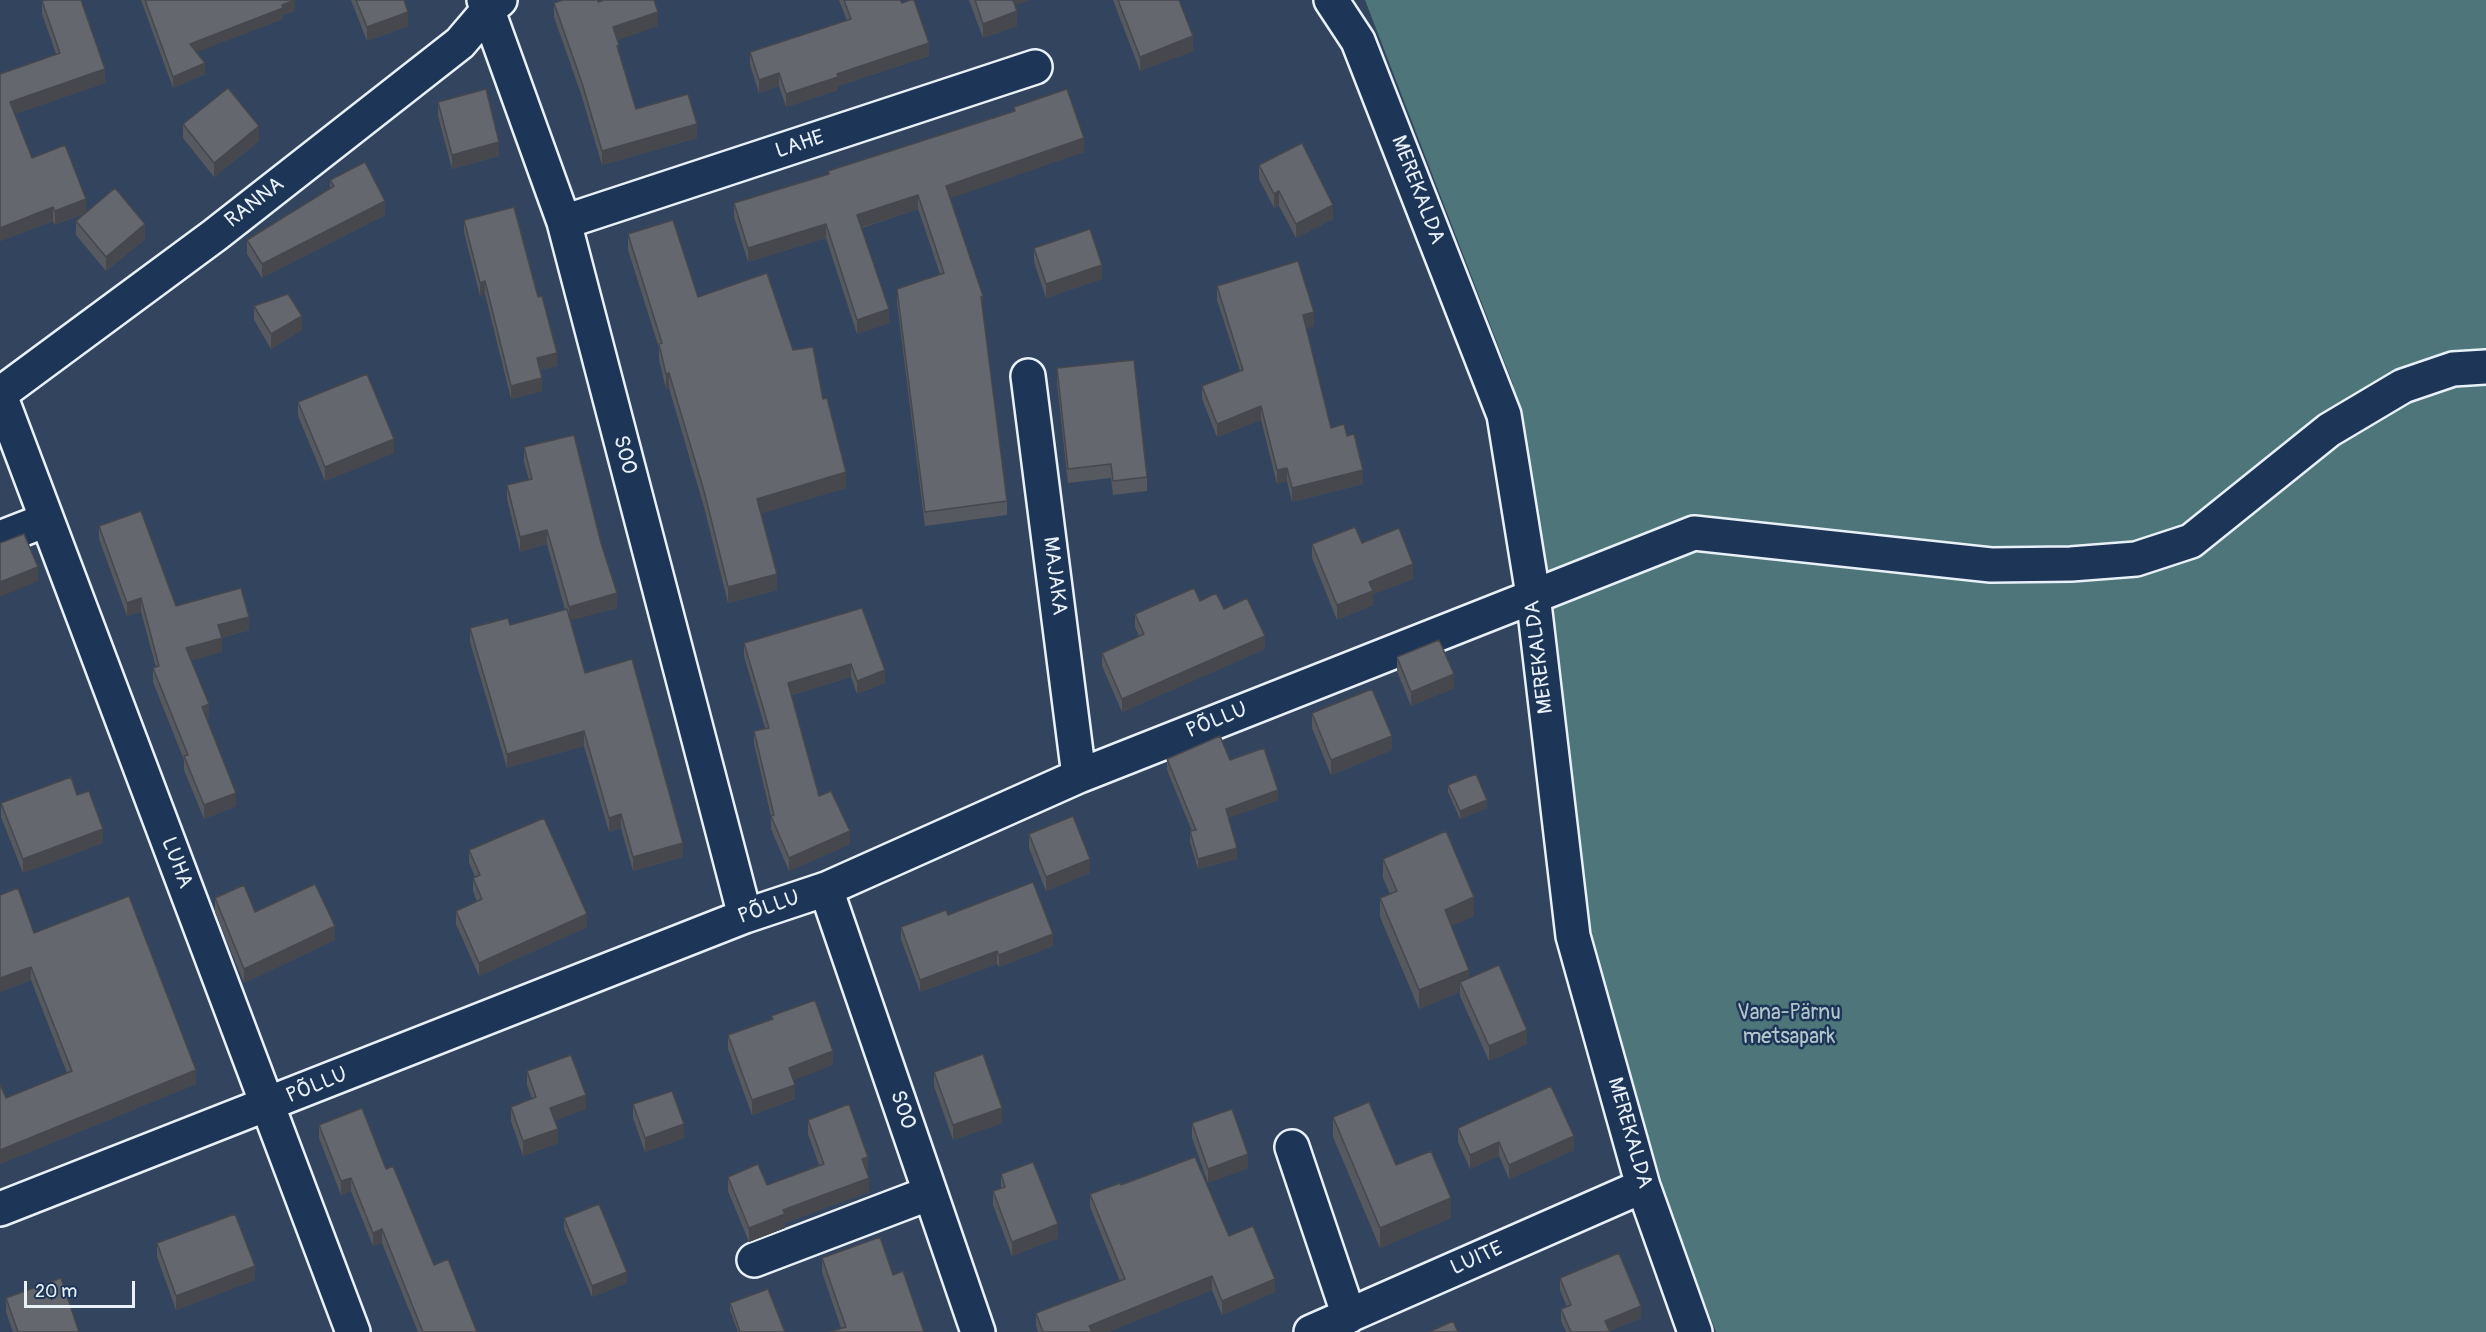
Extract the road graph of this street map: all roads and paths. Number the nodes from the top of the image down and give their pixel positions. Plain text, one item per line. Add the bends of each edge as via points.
1 (1331, 0) edge
2 (491, 3) edge
3 (1035, 67) dead end
4 (564, 222) junction
5 (2486, 367) edge
6 (1028, 376) dead end
7 (0, 394) edge
8 (46, 520) junction
9 (0, 538) edge
10 (1533, 595) junction
11 (1080, 776) junction
12 (826, 889) junction
13 (745, 916) junction
14 (268, 1105) junction
15 (1292, 1148) dead end
16 (1643, 1186) junction
17 (930, 1193) junction
18 (0, 1209) edge
19 (754, 1260) dead end
20 (1349, 1316) junction
21 (353, 1332) edge
22 (978, 1332) edge
23 (1311, 1332) edge
24 (1695, 1332) edge

1 - 10 street, MEREKALDA via 1358,41 1504,415
2 - 4 street, SOO
2 - 7 street, RANNA via 460,43 215,235
3 - 4 street, LAHE
4 - 13 street, SOO
5 - 10 street, PÕLLU via 2453,369 2403,386 2329,429 2191,541 2136,559 1991,565 1694,533
6 - 11 street, MAJAKA
7 - 8 street, LUHA
8 - 9 street
8 - 14 street, LUHA
10 - 11 street, PÕLLU
10 - 16 street, MEREKALDA via 1573,936
11 - 12 street, PÕLLU
12 - 13 street, PÕLLU
12 - 17 street, SOO
13 - 14 street, PÕLLU
14 - 18 street, PÕLLU
14 - 21 street, LUHA
15 - 20 street
16 - 20 street, LUITE
16 - 24 street, MEREKALDA
17 - 19 street
17 - 22 street, SOO
20 - 23 street, LUITE

